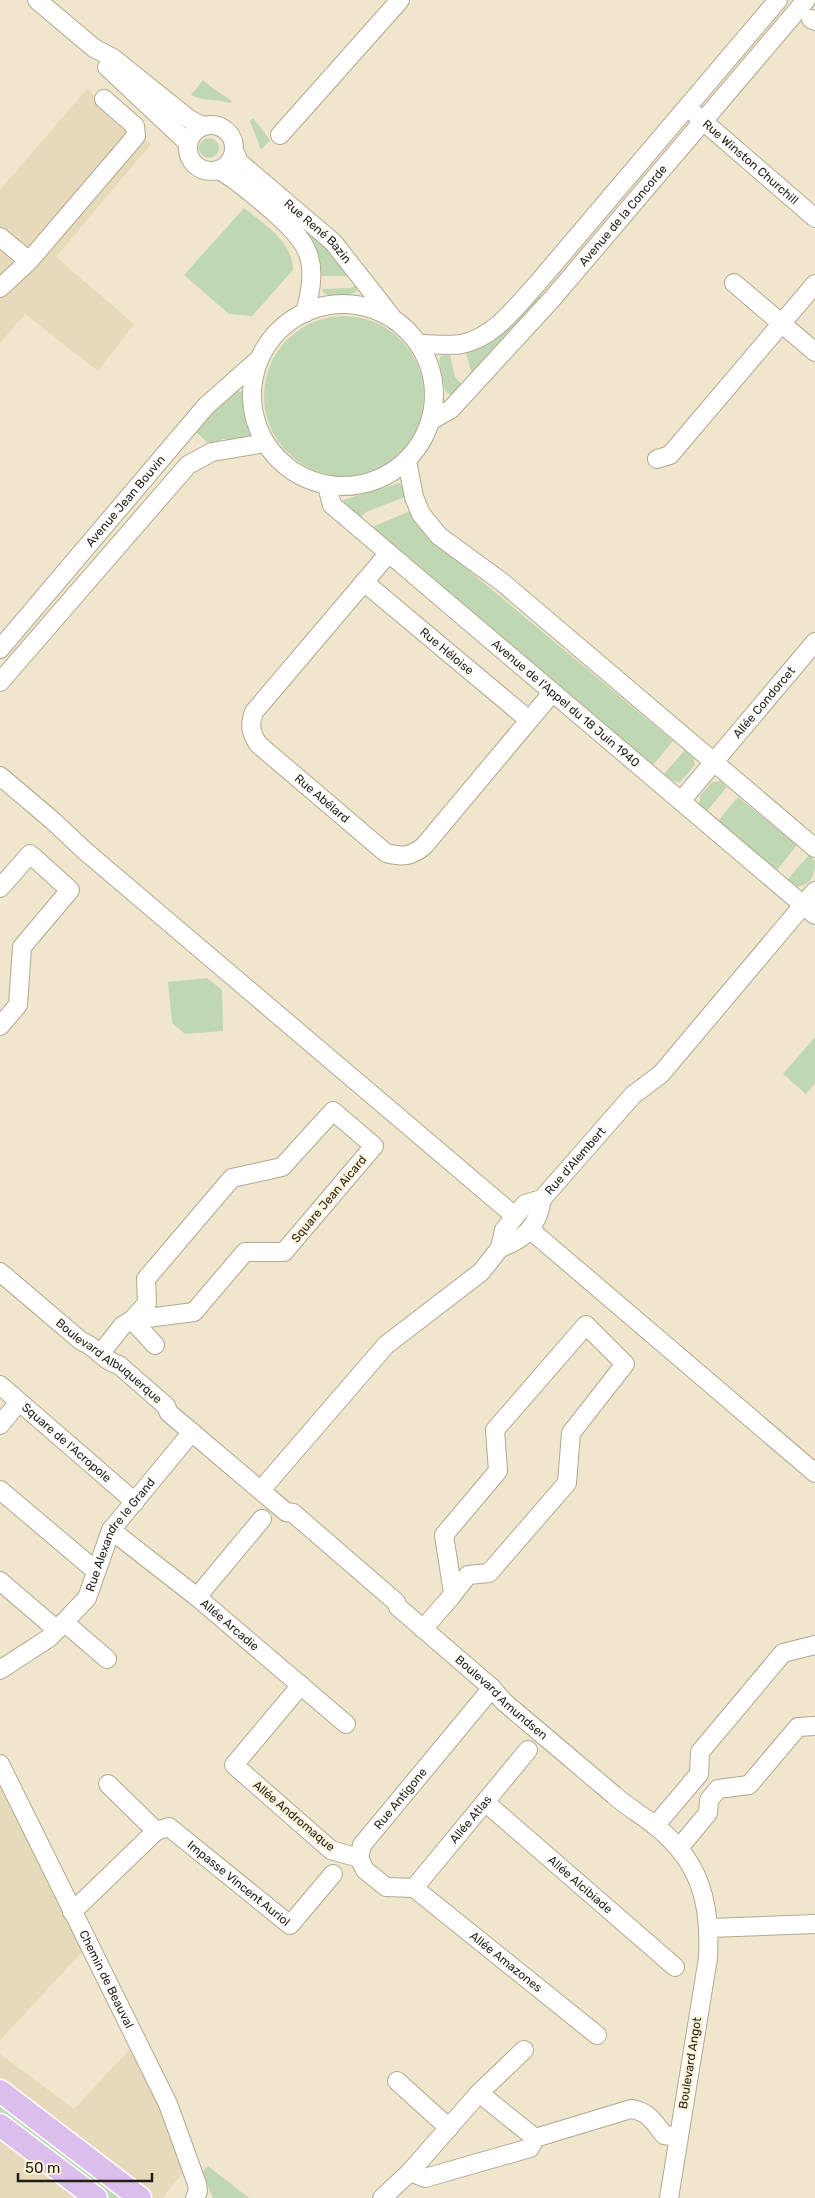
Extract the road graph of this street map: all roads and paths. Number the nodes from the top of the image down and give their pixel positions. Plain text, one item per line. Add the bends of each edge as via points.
1 (37, 0) edge
2 (400, 0) edge
3 (778, 0) edge
4 (806, 0) edge
5 (94, 48) junction
6 (104, 99) dead end
7 (687, 108) junction
8 (703, 122) junction
9 (202, 126) junction
10 (280, 135) dead end
11 (188, 143) junction
12 (234, 150) junction
13 (219, 170) junction
14 (815, 218) edge
15 (0, 237) edge
16 (28, 261) junction
17 (734, 283) dead end
18 (815, 284) edge
19 (0, 288) edge
20 (305, 313) junction
21 (393, 319) junction
22 (782, 324) junction
23 (419, 344) junction
24 (815, 352) edge
25 (258, 360) junction
26 (432, 420) junction
27 (265, 443) junction
28 (657, 458) dead end
29 (407, 461) junction
30 (326, 486) junction
31 (388, 554) junction
32 (364, 582) junction
33 (815, 642) edge
34 (0, 649) edge
35 (0, 682) edge
36 (552, 694) junction
37 (530, 720) junction
38 (714, 763) junction
39 (0, 776) edge
40 (681, 801) junction
41 (815, 848) edge
42 (0, 888) edge
43 (815, 891) edge
44 (809, 910) edge
45 (0, 1026) edge
46 (510, 1212) dead end
47 (534, 1233) dead end
48 (0, 1272) edge
49 (132, 1320) junction
50 (156, 1345) dead end
51 (100, 1354) junction
52 (0, 1385) edge
53 (19, 1402) junction
54 (0, 1424) edge
55 (192, 1432) junction
56 (815, 1473) edge
57 (0, 1490) edge
58 (261, 1490) junction
59 (135, 1502) junction
60 (262, 1519) dead end
61 (110, 1530) junction
62 (96, 1571) junction
63 (0, 1581) edge
64 (453, 1593) junction
65 (197, 1597) junction
66 (61, 1626) junction
67 (423, 1629) junction
68 (815, 1645) edge
69 (107, 1659) dead end
70 (0, 1670) edge
71 (301, 1685) junction
72 (492, 1688) junction
73 (346, 1724) dead end
74 (815, 1726) edge
75 (528, 1750) dead end
76 (0, 1764) edge
77 (108, 1784) dead end
78 (485, 1802) junction
79 (655, 1826) junction
80 (156, 1831) junction
81 (679, 1848) junction
82 (359, 1858) junction
83 (334, 1874) dead end
84 (414, 1888) junction
85 (72, 1912) junction
86 (815, 1924) edge
87 (710, 1928) junction
88 (675, 1967) dead end
89 (597, 2035) dead end
90 (524, 2050) dead end
91 (396, 2081) dead end
92 (0, 2091) edge
93 (480, 2093) junction
94 (0, 2125) edge
95 (449, 2128) junction
96 (535, 2138) junction
97 (678, 2138) junction
98 (410, 2172) junction
99 (96, 2198) edge
100 (140, 2198) edge
101 (195, 2198) edge
102 (382, 2198) edge
103 (669, 2198) edge

1 - 5 street
2 - 10 street
3 - 7 street, Avenue de la Concorde
4 - 8 street, Avenue de la Concorde
5 - 9 street via 113,58
5 - 11 street via 108,68
6 - 16 street via 135,126 136,136
7 - 8 street, Rue Winston Churchill
7 - 23 street, Avenue de la Concorde via 498,325 478,339 460,344
8 - 14 street, Rue Winston Churchill
8 - 26 street, Avenue de la Concorde via 452,410
9 - 11 street via 190,136
9 - 12 street via 210,124 225,129 234,142
11 - 13 street via 189,156 198,168
12 - 13 street via 229,162
12 - 21 street, Rue René Bazin via 239,162 333,242
13 - 20 street, Rue René Bazin via 301,239 312,266
15 - 16 street
16 - 19 street
17 - 22 street
18 - 22 street
20 - 21 street via 328,305 354,304 373,308
20 - 25 street via 289,321 271,338
21 - 23 street
22 - 24 street
22 - 28 street via 670,455
23 - 26 street via 434,380
25 - 27 street via 251,388 254,417
25 - 34 street, Avenue Jean Bouvin via 206,406
26 - 29 street via 421,444
27 - 30 street via 281,463 302,478
27 - 35 street, Avenue Jean Bouvin via 212,452 188,466
29 - 30 street via 381,479 354,487
29 - 38 street via 414,497 427,524 502,582
30 - 31 street, Avenue de l'Appel du 18 Juin 1940 via 332,505
31 - 32 street, Rue Abélard
31 - 36 street, Avenue de l'Appel du 18 Juin 1940
32 - 37 street, Rue Héloise
32 - 37 street, Rue Abélard via 254,712 251,730 258,744 386,853 409,856 424,846
33 - 38 street, Allée Condorcet
36 - 37 street, Rue Abélard
36 - 40 street, Avenue de l'Appel du 18 Juin 1940
38 - 40 street, Allée Condorcet
38 - 41 street
39 - 46 street via 85,852
40 - 44 street, Avenue de l'Appel du 18 Juin 1940
42 - 45 street via 30,854 70,890 22,947 18,1005
43 - 44 street, Rue d'Alembert
44 - 58 street, Rue d'Alembert via 660,1074 633,1095 542,1199 525,1204 504,1230 500,1248 481,1272 386,1345
47 - 56 street
48 - 51 street, Boulevard Albuquerque
49 - 49 street, Square Jean Aicard via 194,1312 244,1252 284,1252 374,1146 333,1111 282,1166 232,1178 146,1280 147,1303
49 - 50 street
49 - 51 street, Square Jean Aicard via 123,1325
51 - 55 street, Boulevard Albuquerque via 119,1365
52 - 53 street
53 - 54 street, Square de l'Acropole
53 - 59 street, Square de l'Acropole
55 - 58 street, Boulevard Albuquerque
55 - 59 street, Rue Alexandre le Grand
57 - 62 street
58 - 67 street, Boulevard Amundsen via 286,1512 300,1519
59 - 61 street, Rue Alexandre le Grand
60 - 65 street
61 - 62 street, Rue Alexandre le Grand
61 - 65 street, Allée Arcadie
62 - 66 street, Rue Alexandre le Grand via 88,1598
63 - 66 street
64 - 64 street via 468,1575 489,1573 567,1483 571,1433 624,1364 586,1325 495,1430 498,1471 444,1535
64 - 67 street
65 - 71 street, Allée Arcadie
66 - 69 street
66 - 70 street, Rue Alexandre le Grand via 49,1638
67 - 72 street, Boulevard Amundsen
68 - 79 street via 782,1653 700,1752 699,1774
71 - 73 street, Allée Arcadie
71 - 82 street, Allée Andromaque via 234,1765 331,1850
72 - 79 street, Boulevard Amundsen via 504,1702 616,1797
72 - 82 street, Rue Antigone via 362,1844
74 - 81 street via 798,1728 749,1785 718,1790 709,1800 708,1813
75 - 78 street, Allée Atlas
76 - 85 street, Chemin de Beauval
77 - 80 street
78 - 84 street, Allée Atlas
78 - 88 street, Allée Alcibiade
79 - 81 street, Boulevard Amundsen
80 - 83 street, Impasse Vincent Auriol via 169,1827 290,1925
80 - 85 street
81 - 87 street, Boulevard Amundsen via 700,1885
82 - 84 street via 365,1870 386,1887
84 - 89 street, Allée Amazones
85 - 101 street, Chemin de Beauval via 168,2104 197,2184
86 - 87 street
87 - 97 street, Boulevard Angot via 708,1958
90 - 93 street
91 - 95 street
92 - 100 main road
93 - 95 street
93 - 96 street
94 - 99 main road
95 - 98 street
96 - 97 street via 631,2110 641,2110 650,2116 664,2135
96 - 98 street via 530,2148 425,2178
97 - 103 street, Boulevard Angot
98 - 102 street

